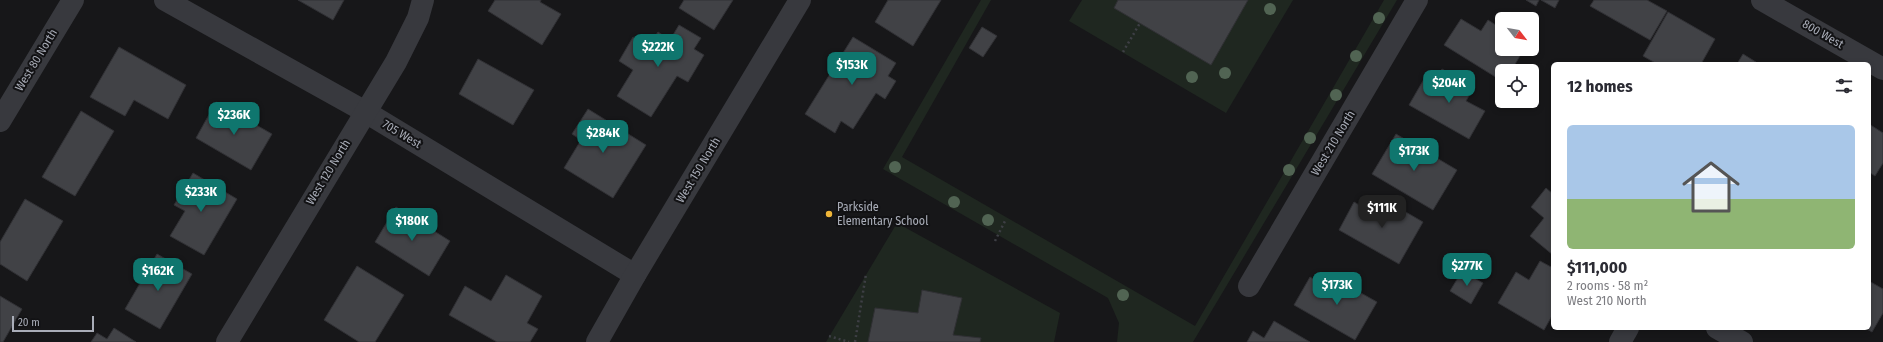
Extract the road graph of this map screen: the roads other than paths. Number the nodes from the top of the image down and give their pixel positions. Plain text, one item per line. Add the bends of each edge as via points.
1 (73, 0) edge
2 (165, 0) edge
3 (423, 0) edge
4 (800, 0) edge
5 (1418, 0) edge
6 (1762, 0) edge
7 (1871, 62) edge
8 (1871, 62) edge
9 (1883, 69) edge
10 (364, 111) junction
11 (0, 121) edge
12 (635, 275) junction
13 (1249, 286) dead end
14 (1627, 330) edge
15 (1721, 330) edge
16 (226, 342) edge
17 (597, 342) edge
18 (1620, 342) edge
19 (1742, 342) edge

1 - 11 street, West 80 North
2 - 10 street, 705 West
3 - 10 street, West 120 North via 418,18 396,62
4 - 12 street, West 150 North
5 - 13 street, West 210 North
6 - 7 street, 800 West
8 - 9 street, 800 West
10 - 12 street, 705 West
10 - 16 street, West 120 North
12 - 17 street, West 150 North
14 - 18 street
15 - 19 street

